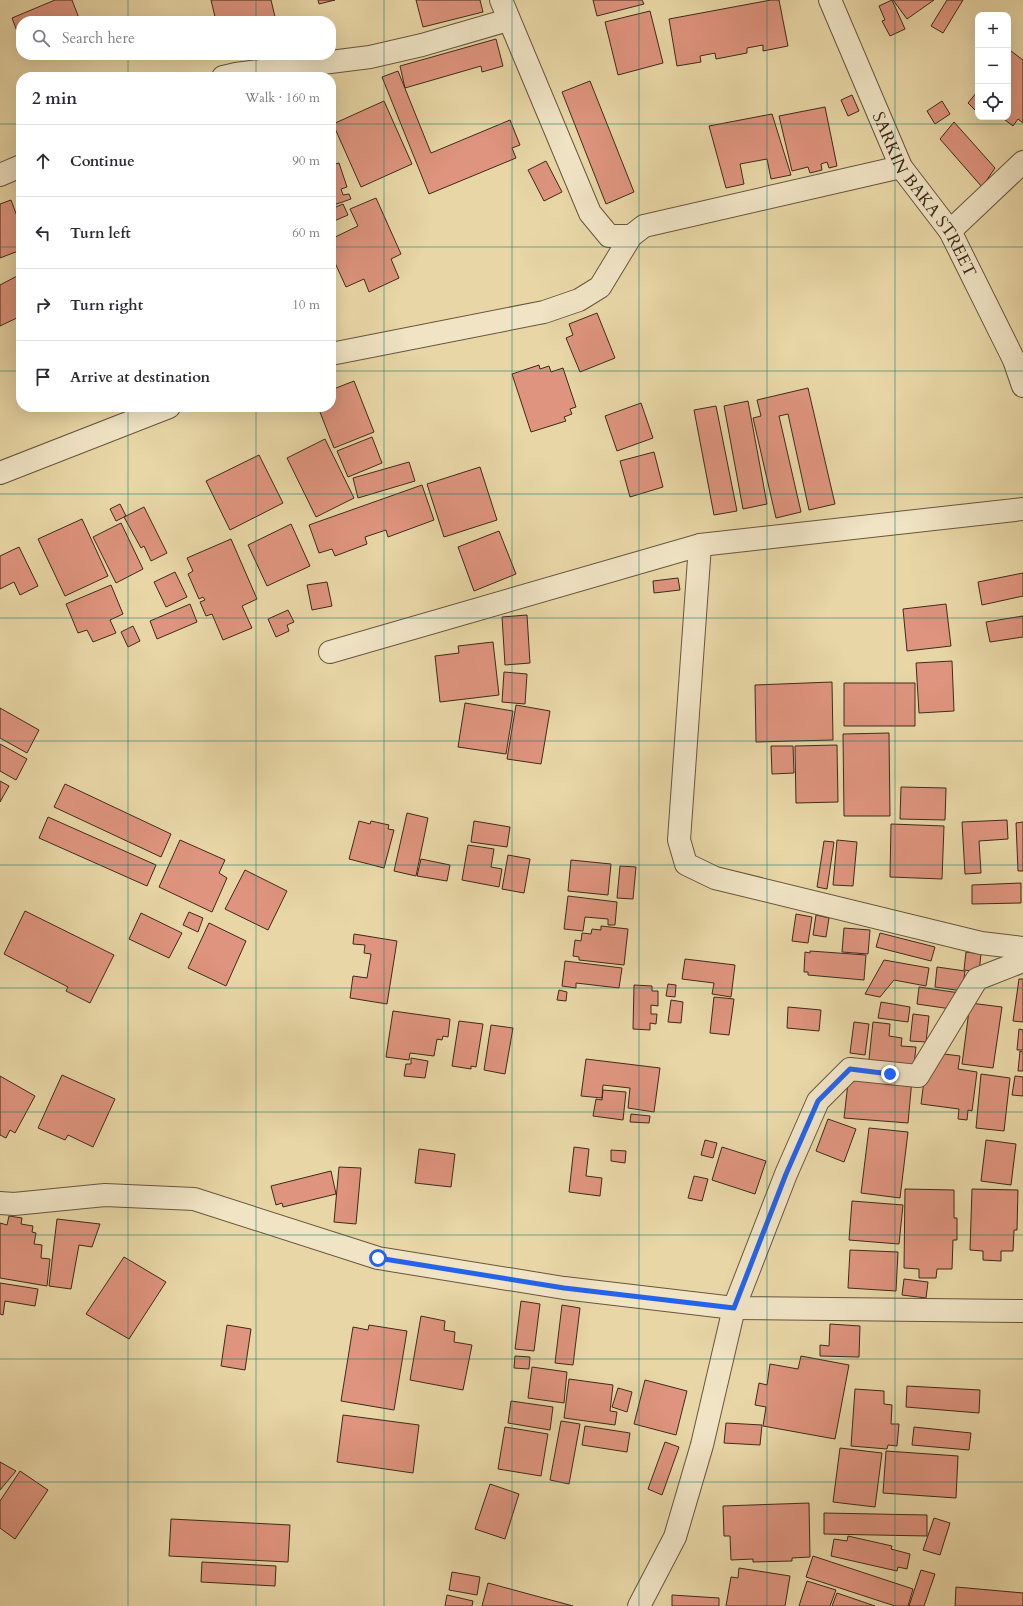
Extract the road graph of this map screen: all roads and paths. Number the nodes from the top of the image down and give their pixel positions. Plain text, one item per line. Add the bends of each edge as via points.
1 (830, 0) edge
2 (505, 10) edge
3 (252, 72) edge
4 (1023, 162) edge
5 (901, 167) junction
6 (16, 168) edge
7 (0, 175) edge
8 (950, 231) junction
9 (631, 236) junction
10 (336, 353) edge
11 (1023, 386) edge
12 (156, 412) edge
13 (0, 473) edge
14 (1023, 509) edge
15 (700, 545) junction
16 (330, 652) dead end
17 (1023, 948) edge
18 (1023, 961) edge
19 (0, 1203) edge
20 (734, 1308) junction
21 (1023, 1311) edge
22 (640, 1606) edge

1 - 5 street, SARKIN BAKA STREET
2 - 3 street via 422,45 370,57
2 - 9 street via 590,213 609,236
4 - 8 street
5 - 8 street, SARKIN BAKA STREET
5 - 9 street via 644,226
6 - 7 street
8 - 11 street, SARKIN BAKA STREET via 1014,360
9 - 10 street via 600,287 579,300 544,312
12 - 13 street
14 - 15 street
15 - 16 street
15 - 17 street via 679,840 686,864 715,878 981,943
18 - 20 street via 977,979 918,1076 850,1069 818,1101 786,1174
19 - 20 street via 14,1204 104,1195 194,1199 378,1258 564,1288
20 - 21 street
20 - 22 street via 702,1445 675,1537

